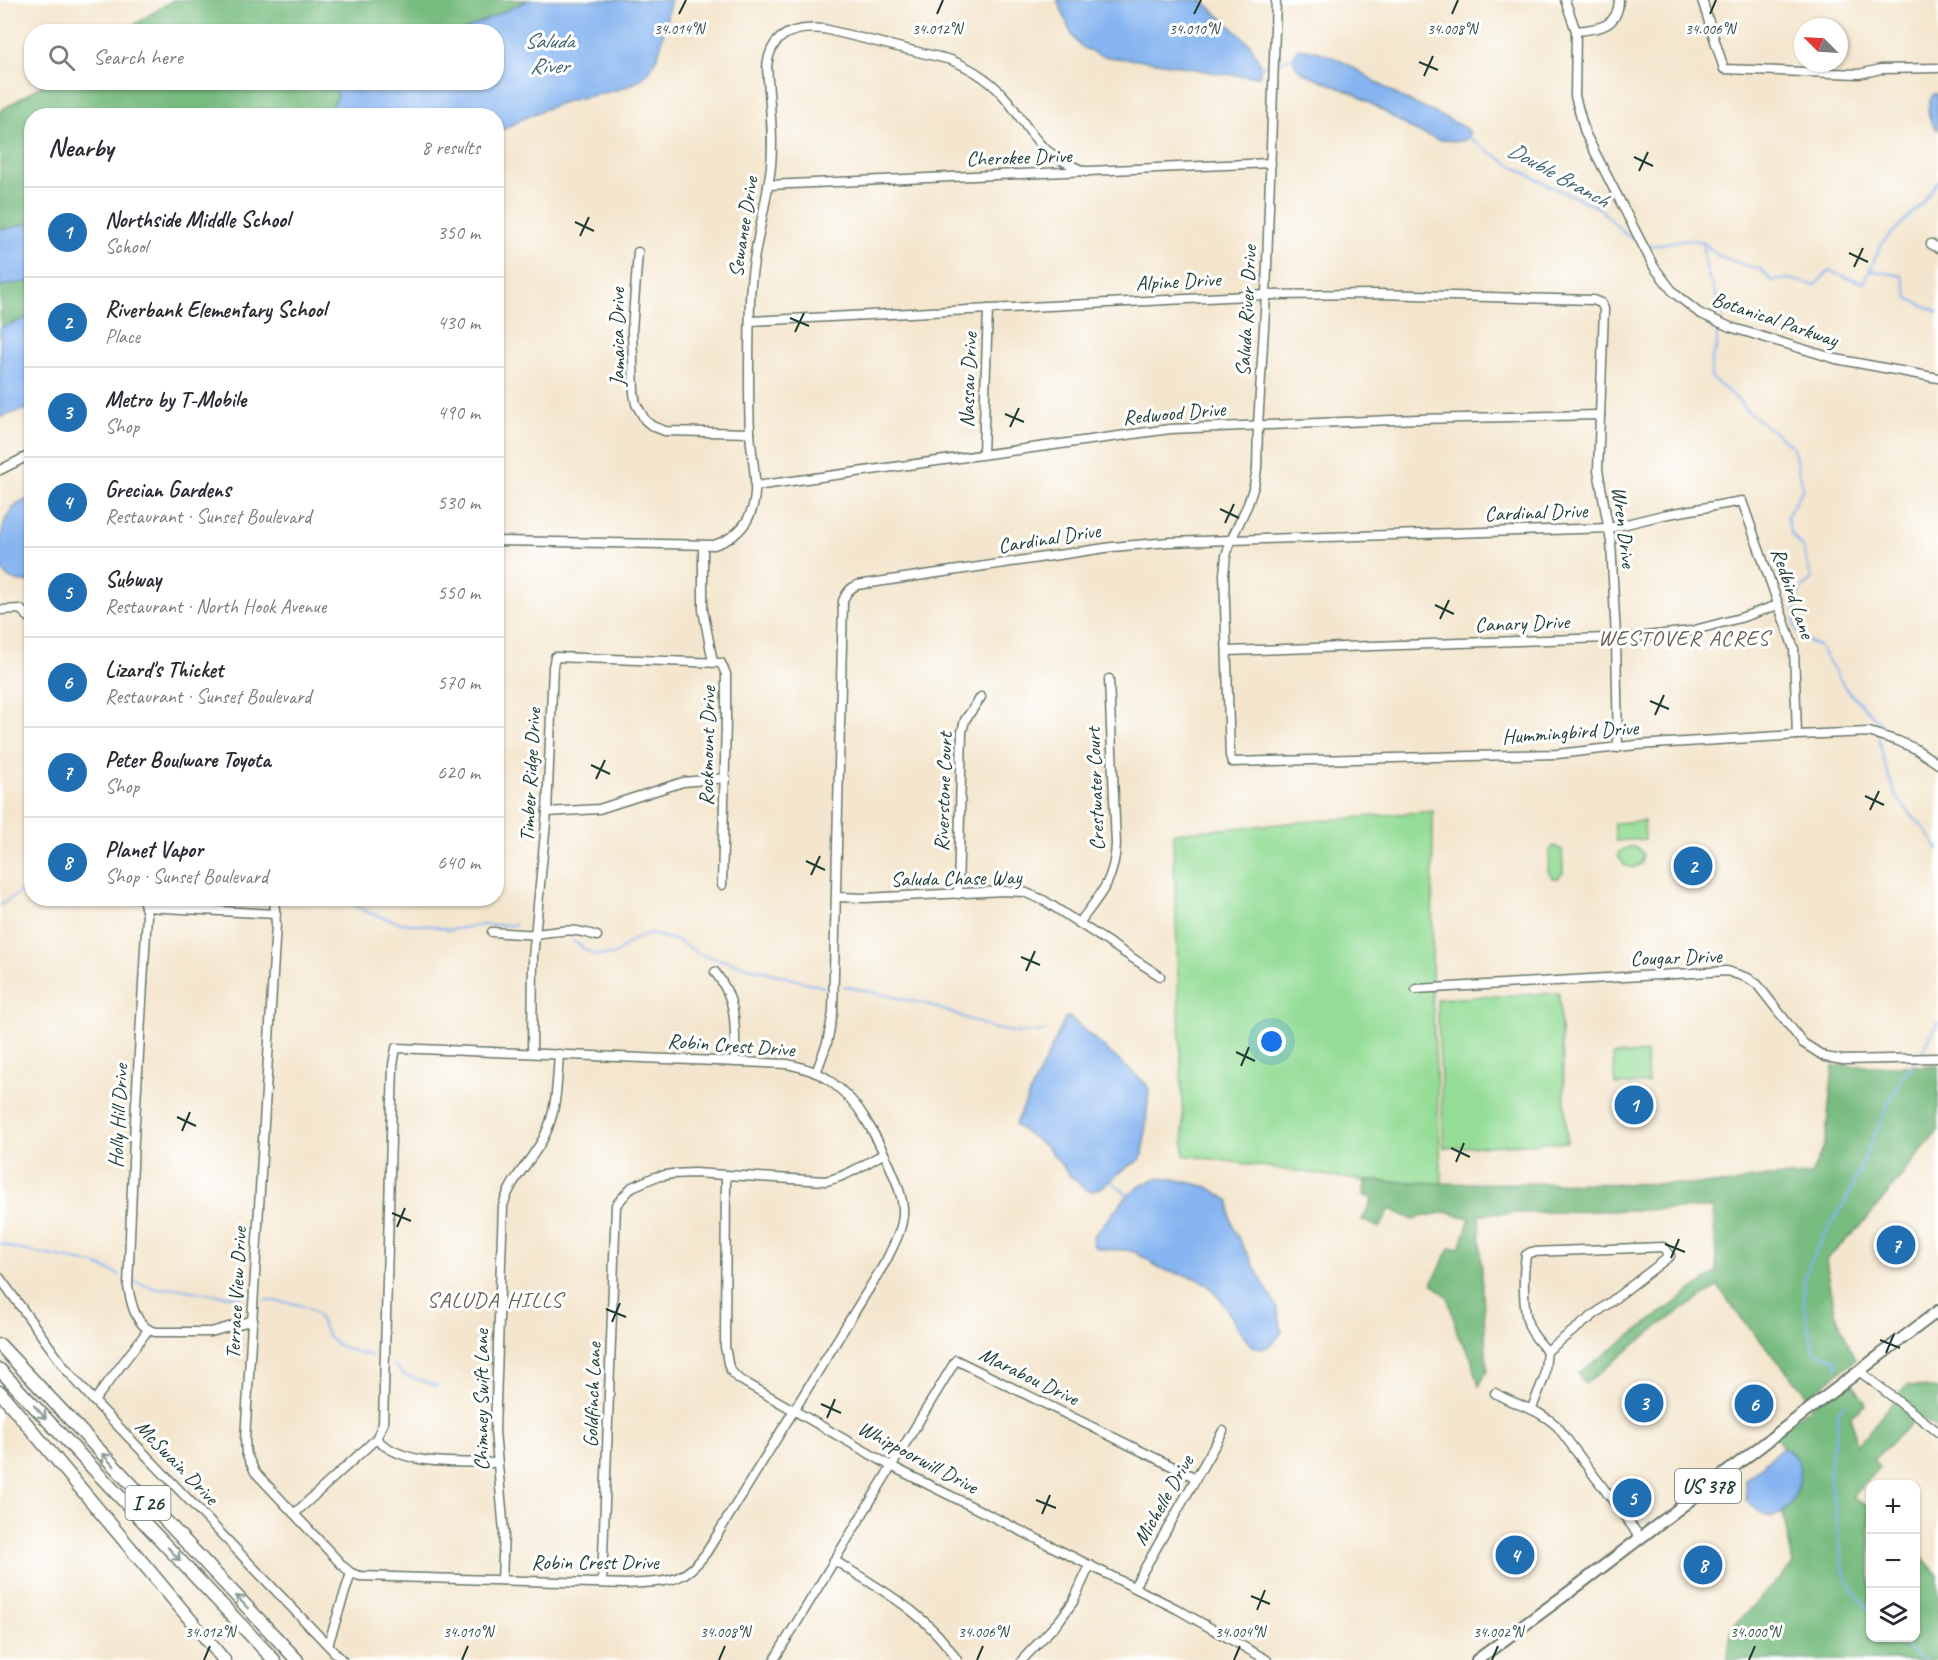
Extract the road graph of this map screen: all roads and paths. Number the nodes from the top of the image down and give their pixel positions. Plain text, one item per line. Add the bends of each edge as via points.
1 (1276, 0) edge
2 (1565, 0) edge
3 (1618, 0) edge
4 (1702, 0) edge
5 (1576, 31) junction
6 (1938, 68) edge
7 (1271, 163) junction
8 (1086, 172) junction
9 (768, 185) junction
10 (638, 252) dead end
11 (1266, 294) junction
12 (988, 309) junction
13 (1604, 309) joint
14 (750, 321) junction
15 (1938, 378) edge
16 (1600, 415) junction
17 (1258, 425) junction
18 (750, 433) junction
19 (983, 453) junction
20 (24, 458) edge
21 (0, 470) edge
22 (755, 486) junction
23 (1742, 501) joint
24 (1610, 528) junction
25 (1231, 540) junction
26 (504, 541) edge
27 (703, 545) junction
28 (1778, 605) junction
29 (0, 610) edge
30 (24, 613) edge
31 (1616, 638) junction
32 (1227, 651) junction
33 (713, 662) junction
34 (1109, 679) dead end
35 (981, 697) dead end
36 (1797, 735) junction
37 (1618, 748) junction
38 (1232, 762) joint
39 (1938, 765) edge
40 (726, 778) junction
41 (547, 812) junction
42 (722, 885) dead end
43 (958, 894) junction
44 (837, 897) junction
45 (145, 906) edge
46 (180, 906) edge
47 (275, 906) edge
48 (276, 914) junction
49 (1079, 923) junction
50 (492, 932) dead end
51 (534, 934) junction
52 (597, 936) dead end
53 (715, 972) dead end
54 (1160, 976) dead end
55 (1416, 989) dead end
56 (532, 1053) junction
57 (559, 1054) junction
58 (1938, 1058) edge
59 (735, 1062) junction
60 (816, 1073) junction
61 (883, 1154) junction
62 (726, 1176) junction
63 (0, 1278) edge
64 (1938, 1311) edge
65 (253, 1320) junction
66 (148, 1330) junction
67 (0, 1345) edge
68 (1547, 1351) junction
69 (0, 1370) edge
70 (1859, 1371) junction
71 (0, 1392) edge
72 (1495, 1393) dead end
73 (94, 1401) junction
74 (1532, 1408) junction
75 (793, 1411) junction
76 (1223, 1431) dead end
77 (1938, 1432) edge
78 (376, 1439) junction
79 (497, 1463) junction
80 (891, 1466) junction
81 (1196, 1478) junction
82 (294, 1514) junction
83 (1640, 1537) junction
84 (834, 1560) junction
85 (1090, 1565) junction
86 (351, 1573) junction
87 (502, 1580) junction
88 (602, 1583) junction
89 (1134, 1587) junction
90 (328, 1645) junction
91 (224, 1660) edge
92 (274, 1660) edge
93 (297, 1660) edge
94 (342, 1660) edge
95 (774, 1660) edge
96 (957, 1660) edge
97 (1022, 1660) edge
98 (1267, 1660) edge
99 (1477, 1660) edge

1 - 7 street, Saluda River Drive
2 - 5 street, Botanical Parkway
3 - 5 street via 1616,16 1608,24
4 - 6 street via 1724,69 1859,74 1881,69
5 - 15 street, Botanical Parkway via 1575,87 1586,133 1649,258 1682,301 1717,322 1836,359
7 - 8 street, Cherokee Drive
7 - 11 street, Saluda River Drive
8 - 9 street, Cherokee Drive
8 - 9 street, Sewanee Drive via 1043,147 1001,93 966,66 808,27 782,36 768,54 772,141
9 - 14 street, Sewanee Drive via 752,276
10 - 18 street, Jamaica Drive via 632,330 634,393 640,412 652,426 664,431
11 - 12 street, Alpine Drive
11 - 13 street, Alpine Drive via 1593,300
11 - 17 street, Saluda River Drive
12 - 14 street, Alpine Drive
12 - 19 street, Nassau Drive
13 - 16 street, Wren Drive
14 - 18 street, Sewanee Drive
16 - 17 street, Redwood Drive
16 - 24 street, Wren Drive via 1598,470
17 - 19 street, Redwood Drive via 1170,429
17 - 25 street, Saluda River Drive via 1254,486
18 - 22 street, Sewanee Drive
19 - 22 street, Redwood Drive
20 - 21 street
22 - 27 street, Sewanee Drive via 753,508 742,529 725,541
23 - 24 street, Cardinal Drive via 1663,514
23 - 28 street, Redbird Lane
24 - 25 street, Cardinal Drive
24 - 31 street, Wren Drive
25 - 32 street, Saluda River Drive via 1224,574
25 - 44 street, Cardinal Drive via 1112,547 851,588 843,602
26 - 27 street, Sewanee Drive
27 - 33 street, Rockmount Drive via 703,610
28 - 31 street, Canary Drive via 1691,631
28 - 36 street, Redbird Lane via 1794,649
29 - 30 street via 20,609
31 - 32 street, Canary Drive
31 - 37 street, Wren Drive
32 - 38 street, Saluda River Drive
33 - 40 street, Rockmount Drive via 721,663 726,674
33 - 41 street, Timber Ridge Drive via 555,657
34 - 49 street, Crestwater Court via 1115,864 1105,887
35 - 43 street, Riverstone Court via 965,720 962,732
36 - 37 street, Hummingbird Drive
36 - 39 street, Hummingbird Drive via 1880,734 1916,749
37 - 38 street, Hummingbird Drive via 1557,754
40 - 41 street via 682,782 599,809
40 - 42 street, Rockmount Drive
41 - 51 street, Timber Ridge Drive
43 - 44 street, Saluda Chase Way
43 - 49 street, Saluda Chase Way via 1024,892
44 - 60 street, Cardinal Drive via 832,1026
45 - 66 street, Holly Hill Drive via 129,1286 135,1311
46 - 48 street
47 - 48 street, Terrace View Drive
48 - 65 street, Terrace View Drive
49 - 54 street, Saluda Chase Way
50 - 51 street
51 - 52 street via 568,929
51 - 56 street, Timber Ridge Drive
53 - 59 street via 732,999
55 - 58 street, Cougar Drive via 1727,971 1756,984 1803,1043 1825,1057
56 - 57 street, Robin Crest Drive
56 - 78 street, Robin Crest Drive via 396,1048 382,1424
57 - 59 street, Robin Crest Drive
57 - 79 street, Chimney Swift Lane via 550,1123 537,1149 512,1182 503,1206 495,1406
59 - 60 street, Robin Crest Drive via 787,1064
60 - 61 street, Robin Crest Drive via 829,1080 864,1116
61 - 62 street, Goldfinch Lane via 825,1181
61 - 75 street, Robin Crest Drive via 903,1203 899,1234
62 - 75 street, Whippoorwill Drive via 727,1366 739,1379
62 - 88 street, Goldfinch Lane via 694,1173 655,1177 632,1187 616,1205
63 - 73 street, McSwain Drive via 65,1368
64 - 70 main road, US 378
65 - 66 street via 211,1332
65 - 82 street, Terrace View Drive via 246,1452 255,1472
66 - 73 street
93 -> 67 highway, I 26
68 - 68 street via 1670,1256 1663,1247 1526,1255 1527,1322
68 - 74 street via 1545,1378
69 -> 92 highway, I 26
70 - 77 street
70 - 83 main road, US 378
71 - 91 highway
72 - 74 street
73 - 90 street, McSwain Drive
74 - 83 street via 1557,1426
75 - 80 street, Whippoorwill Drive
75 - 88 street, Robin Crest Drive via 692,1570 656,1583
76 - 81 street, Michelle Drive
78 - 79 street via 390,1450 412,1458
78 - 82 street
79 - 87 street, Chimney Swift Lane via 504,1532
80 - 81 street, Marabou Drive via 956,1360
80 - 84 street
80 - 85 street, Whippoorwill Drive
81 - 89 street, Michelle Drive
82 - 86 street, Terrace View Drive
83 - 99 main road, US 378
84 - 95 street
84 - 96 street via 914,1612
85 - 89 street, Whippoorwill Drive
85 - 97 street via 1073,1602
86 - 87 street, Robin Crest Drive
86 - 90 street
87 - 88 street, Robin Crest Drive
89 - 98 street, Whippoorwill Drive
90 - 94 street, McSwain Drive

